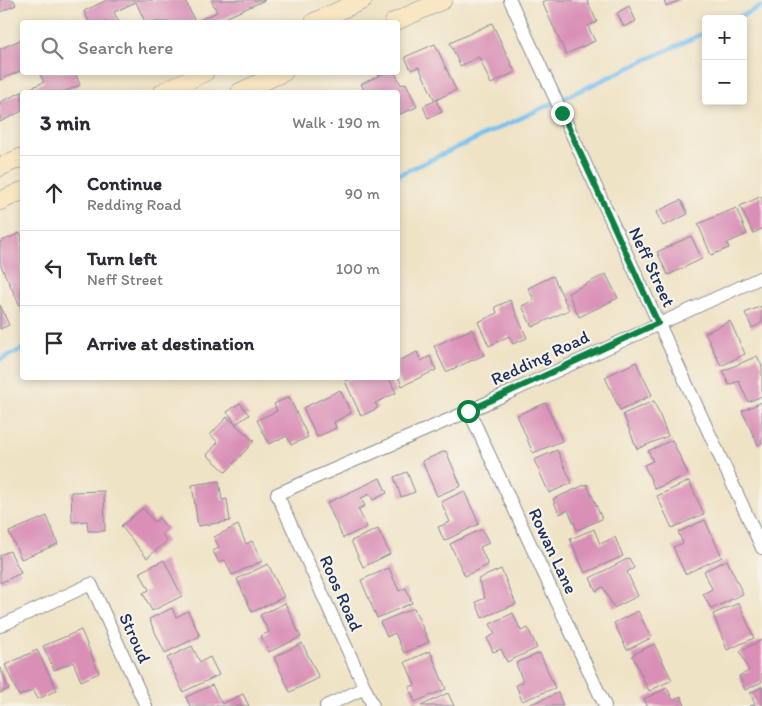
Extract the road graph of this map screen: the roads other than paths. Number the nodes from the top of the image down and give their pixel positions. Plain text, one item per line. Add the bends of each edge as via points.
1 (363, 0) edge
2 (444, 0) edge
3 (510, 0) edge
4 (318, 20) edge
5 (399, 20) edge
6 (199, 75) edge
7 (277, 75) edge
8 (167, 90) edge
9 (244, 90) edge
10 (20, 158) edge
11 (0, 167) edge
12 (20, 192) edge
13 (0, 202) edge
14 (762, 277) edge
15 (658, 323) junction
16 (468, 411) junction
17 (278, 494) joint
18 (762, 548) edge
19 (0, 626) edge
20 (365, 688) junction
21 (146, 706) edge
22 (326, 706) edge
23 (373, 706) edge
24 (605, 706) edge

1 - 4 main road
2 - 5 main road
3 - 15 street, Neff Street
6 - 8 main road
7 - 9 main road
10 - 11 main road
12 - 13 main road
14 - 15 street, Redding Road
15 - 16 street, Redding Road
15 - 18 street, Neff Street
16 - 17 street, Redding Road
16 - 24 street, Rowan Lane
17 - 20 street, Roos Road
19 - 21 street, Stroud via 91,584
20 - 22 street
20 - 23 street, Roos Road

